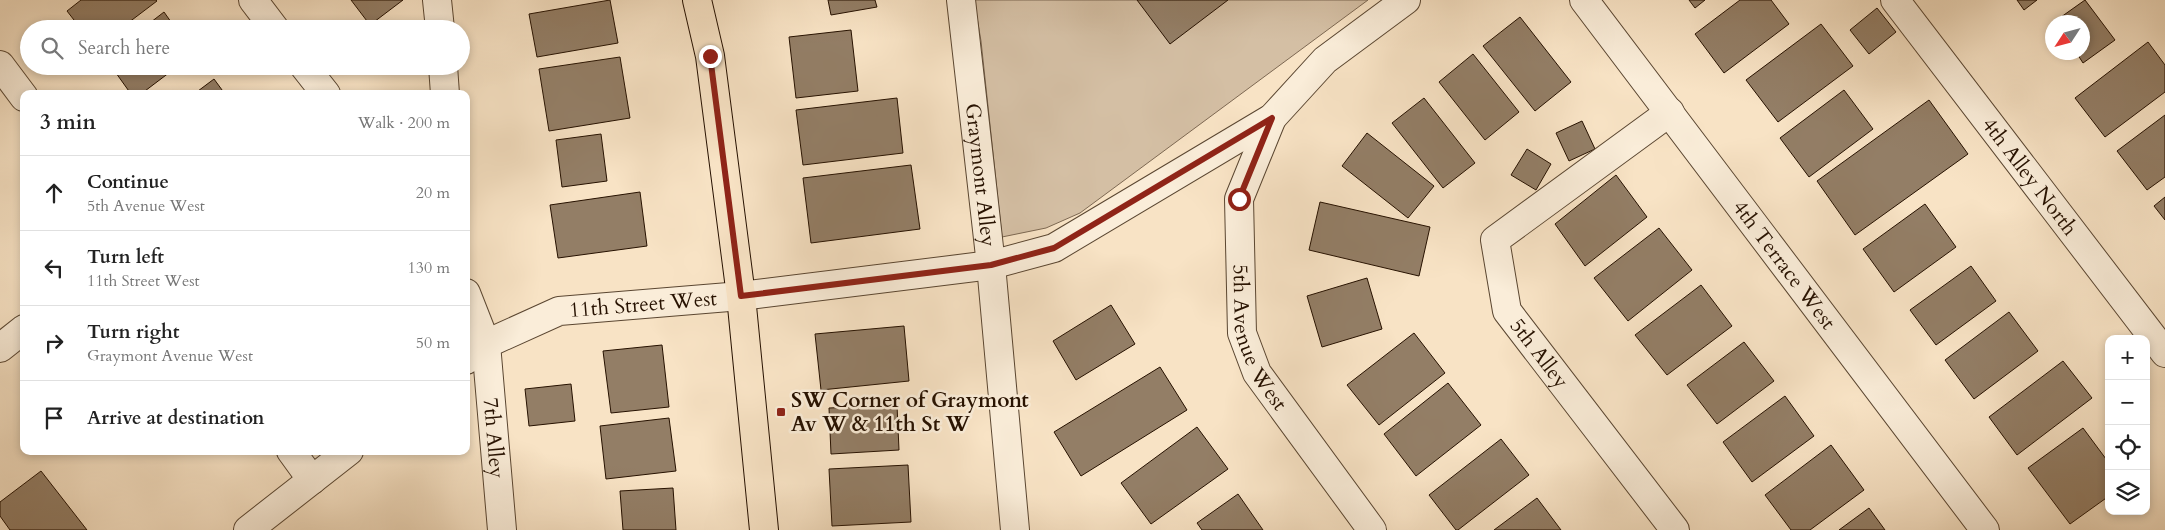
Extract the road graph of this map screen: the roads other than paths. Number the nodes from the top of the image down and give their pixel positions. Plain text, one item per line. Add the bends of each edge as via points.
1 (253, 0) edge
2 (437, 0) edge
3 (697, 0) edge
4 (960, 0) edge
5 (1406, 0) edge
6 (1584, 0) edge
7 (1895, 0) edge
8 (268, 20) edge
9 (439, 20) edge
10 (0, 65) edge
11 (311, 75) edge
12 (444, 75) edge
13 (323, 90) edge
14 (445, 90) edge
15 (20, 92) edge
16 (1670, 112) junction
17 (1272, 118) junction
18 (991, 265) junction
19 (741, 296) junction
20 (470, 317) edge
21 (20, 332) edge
22 (0, 348) edge
23 (476, 352) edge
24 (2165, 354) edge
25 (294, 455) edge
26 (343, 455) edge
27 (312, 480) junction
28 (248, 530) edge
29 (502, 530) edge
30 (764, 530) edge
31 (1015, 530) edge
32 (1372, 530) edge
33 (1675, 530) edge
34 (1985, 530) edge

1 - 8 street
2 - 9 street
3 - 19 main road via 710,56
4 - 18 street, Graymont Alley
5 - 17 street, 11th Street West via 1325,60
6 - 16 street, 4th Terrace West
7 - 24 street, 4th Alley North
10 - 15 street
11 - 13 street
12 - 14 street
16 - 33 street, 5th Alley via 1496,240 1507,311
16 - 34 street, 4th Terrace West
17 - 18 street, 11th Street West via 1054,248
17 - 32 street, 5th Avenue West via 1239,199 1242,333 1257,373
18 - 19 street, 11th Street West
18 - 31 street, Graymont Alley
19 - 23 street, 11th Street West via 559,311
19 - 30 main road
20 - 23 street, 7th Alley
21 - 22 street
23 - 29 street, 7th Alley
25 - 27 street
26 - 27 street
27 - 28 street

